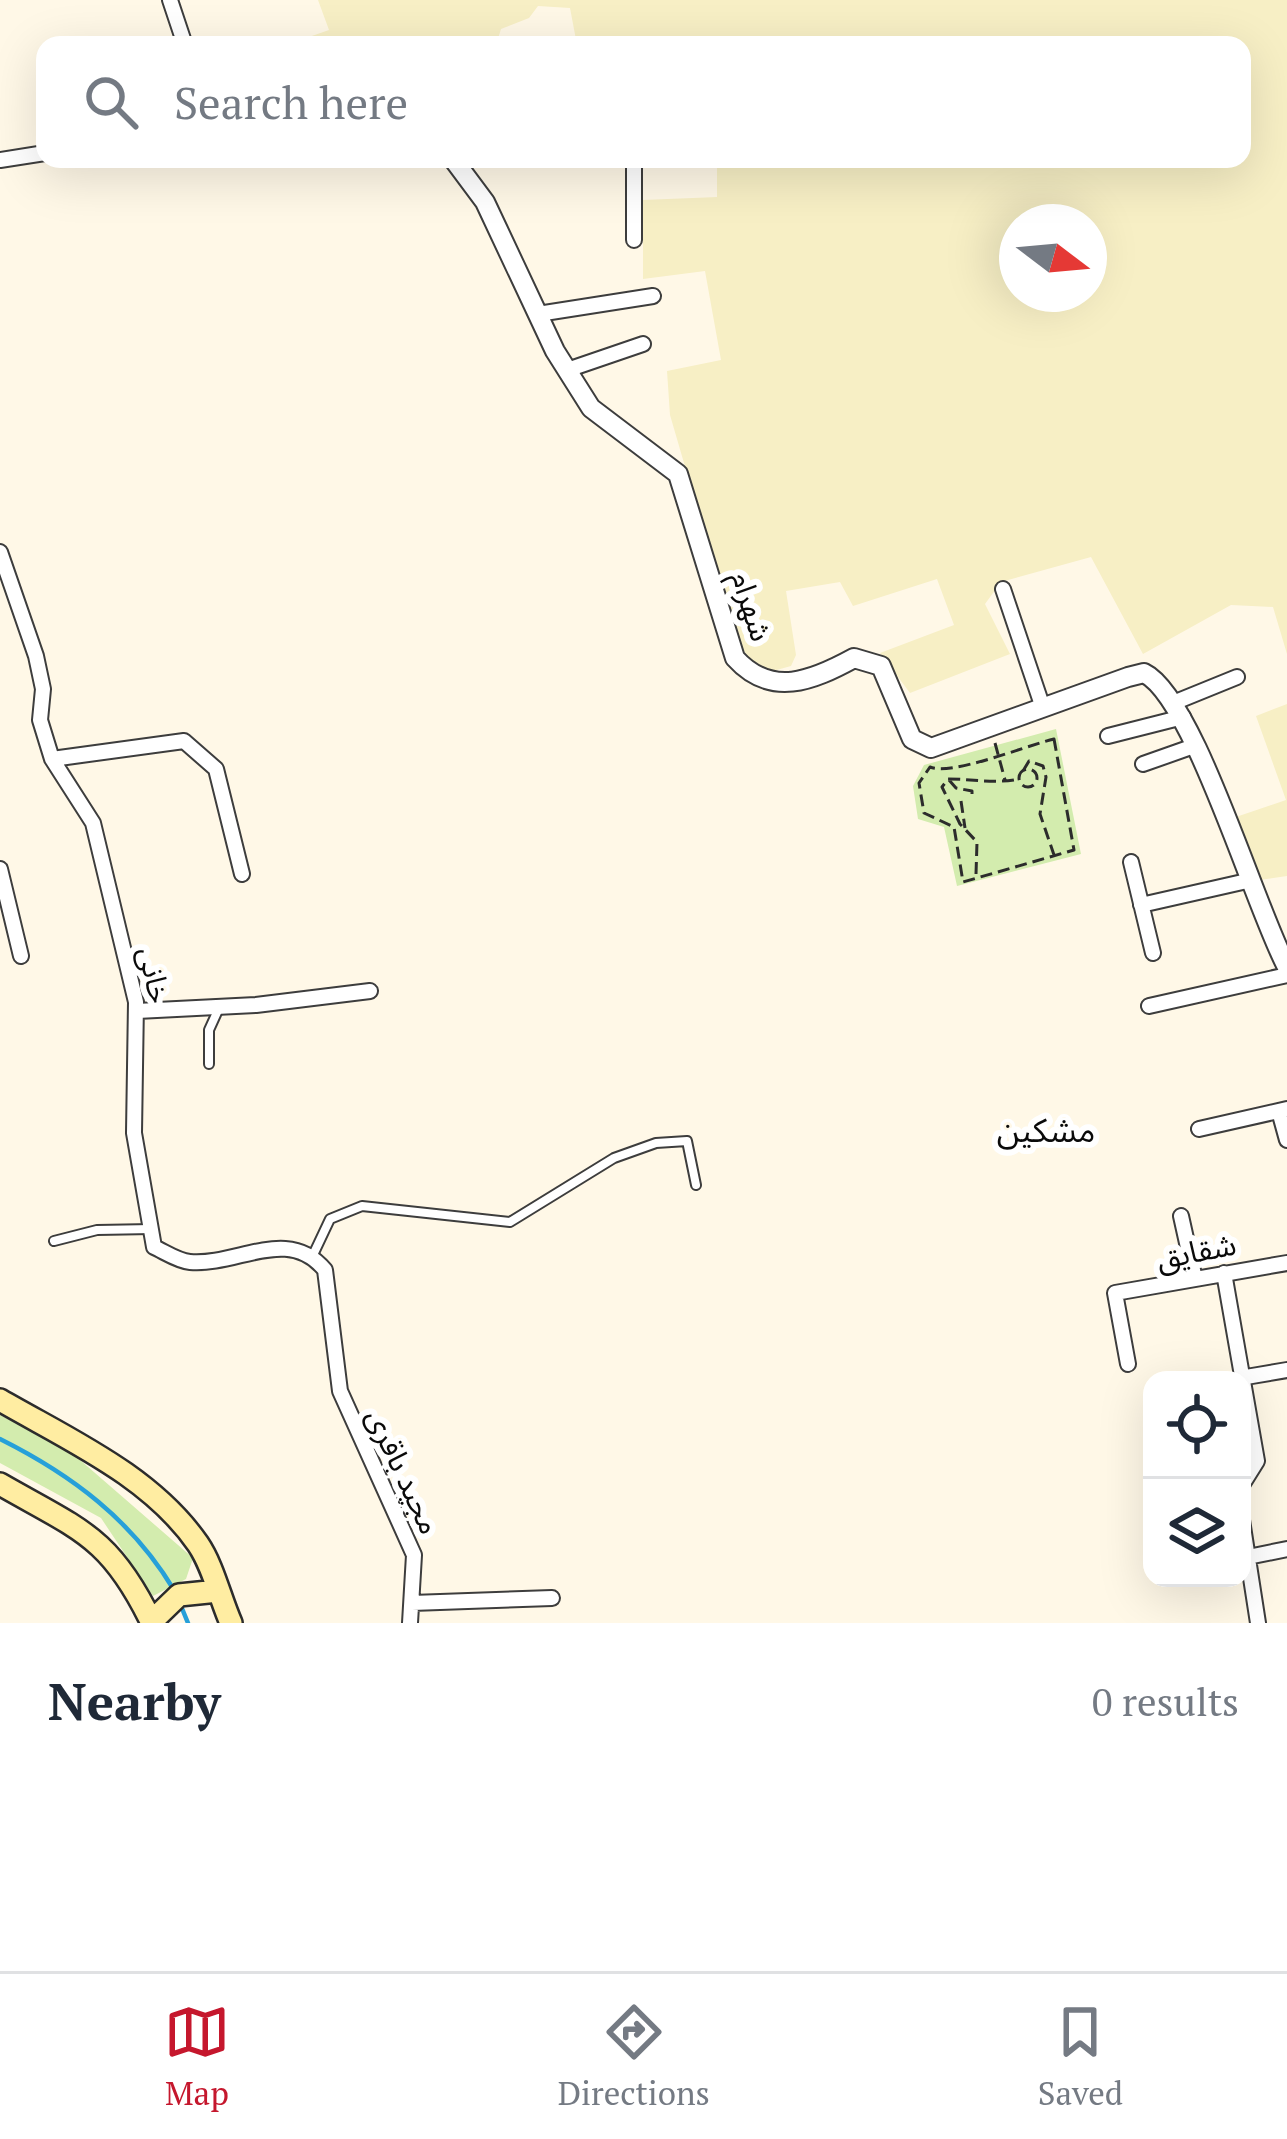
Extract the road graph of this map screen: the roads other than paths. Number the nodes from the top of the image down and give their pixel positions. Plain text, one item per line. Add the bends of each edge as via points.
1 (170, 0) edge
2 (182, 36) edge
3 (36, 154) edge
4 (0, 160) edge
5 (459, 168) edge
6 (634, 168) edge
7 (634, 240) dead end
8 (653, 296) dead end
9 (538, 314) junction
10 (643, 344) dead end
11 (567, 370) junction
12 (0, 552) edge
13 (1004, 589) dead end
14 (1238, 677) dead end
15 (1043, 708) junction
16 (1178, 710) junction
17 (1108, 736) dead end
18 (1195, 746) junction
19 (52, 759) junction
20 (1142, 764) dead end
21 (1131, 862) dead end
22 (0, 869) edge
23 (242, 874) dead end
24 (1247, 881) junction
25 (1141, 905) junction
26 (1153, 953) dead end
27 (21, 956) dead end
28 (1287, 971) edge
29 (370, 991) dead end
30 (1149, 1006) dead end
31 (220, 1007) junction
32 (137, 1011) junction
33 (209, 1064) dead end
34 (1283, 1110) edge
35 (1199, 1129) dead end
36 (1287, 1140) edge
37 (696, 1185) dead end
38 (1181, 1216) dead end
39 (152, 1229) junction
40 (54, 1241) dead end
41 (313, 1256) junction
42 (1287, 1263) edge
43 (1224, 1273) junction
44 (1195, 1279) junction
45 (1129, 1364) dead end
46 (1287, 1370) edge
47 (1245, 1371) edge
48 (1251, 1376) edge
49 (0, 1400) edge
50 (1251, 1415) edge
51 (1251, 1471) edge
52 (0, 1484) edge
53 (1287, 1549) edge
54 (1251, 1555) edge
55 (1251, 1576) edge
56 (218, 1591) junction
57 (552, 1598) dead end
58 (412, 1603) junction
59 (151, 1623) edge
60 (231, 1623) edge
61 (410, 1623) edge
62 (1258, 1623) edge

1 - 2 street
3 - 4 street
5 - 9 street, شهرام via 485,202
6 - 7 street
8 - 9 street
9 - 11 street, شهرام
10 - 11 street
11 - 15 street, شهرام via 591,408 678,474 735,658 753,678 815,680 854,658 880,666 912,739 931,748
12 - 19 street, خانی via 35,656
13 - 15 street
14 - 16 street
15 - 16 street, شهرام via 1144,673
16 - 17 street
16 - 18 street
18 - 20 street
18 - 24 street
19 - 23 street via 184,741 216,769
19 - 32 street, خانی via 93,823
21 - 25 street
22 - 27 street
24 - 25 street
24 - 28 street
25 - 26 street
28 - 30 street
29 - 31 street
31 - 32 street
31 - 33 lane via 209,1030
32 - 39 street, خانی via 134,1133
34 - 35 street
34 - 36 street
37 - 41 lane via 687,1141 656,1144 614,1158 510,1222 362,1206 330,1219
38 - 44 street
39 - 40 lane
39 - 41 street via 154,1246 187,1262 284,1246
41 - 58 street, مجید باقری via 325,1270 340,1391 414,1555
42 - 43 street, شقایق
43 - 44 street, شقایق
43 - 47 street
44 - 45 street, شقایق via 1114,1293
46 - 48 street
49 - 56 main road via 124,1472 199,1546
50 - 51 street
52 - 59 main road via 99,1540
53 - 54 street
55 - 62 street
56 - 59 main road via 179,1595
56 - 60 main road
57 - 58 street
58 - 61 street, مجید باقری

